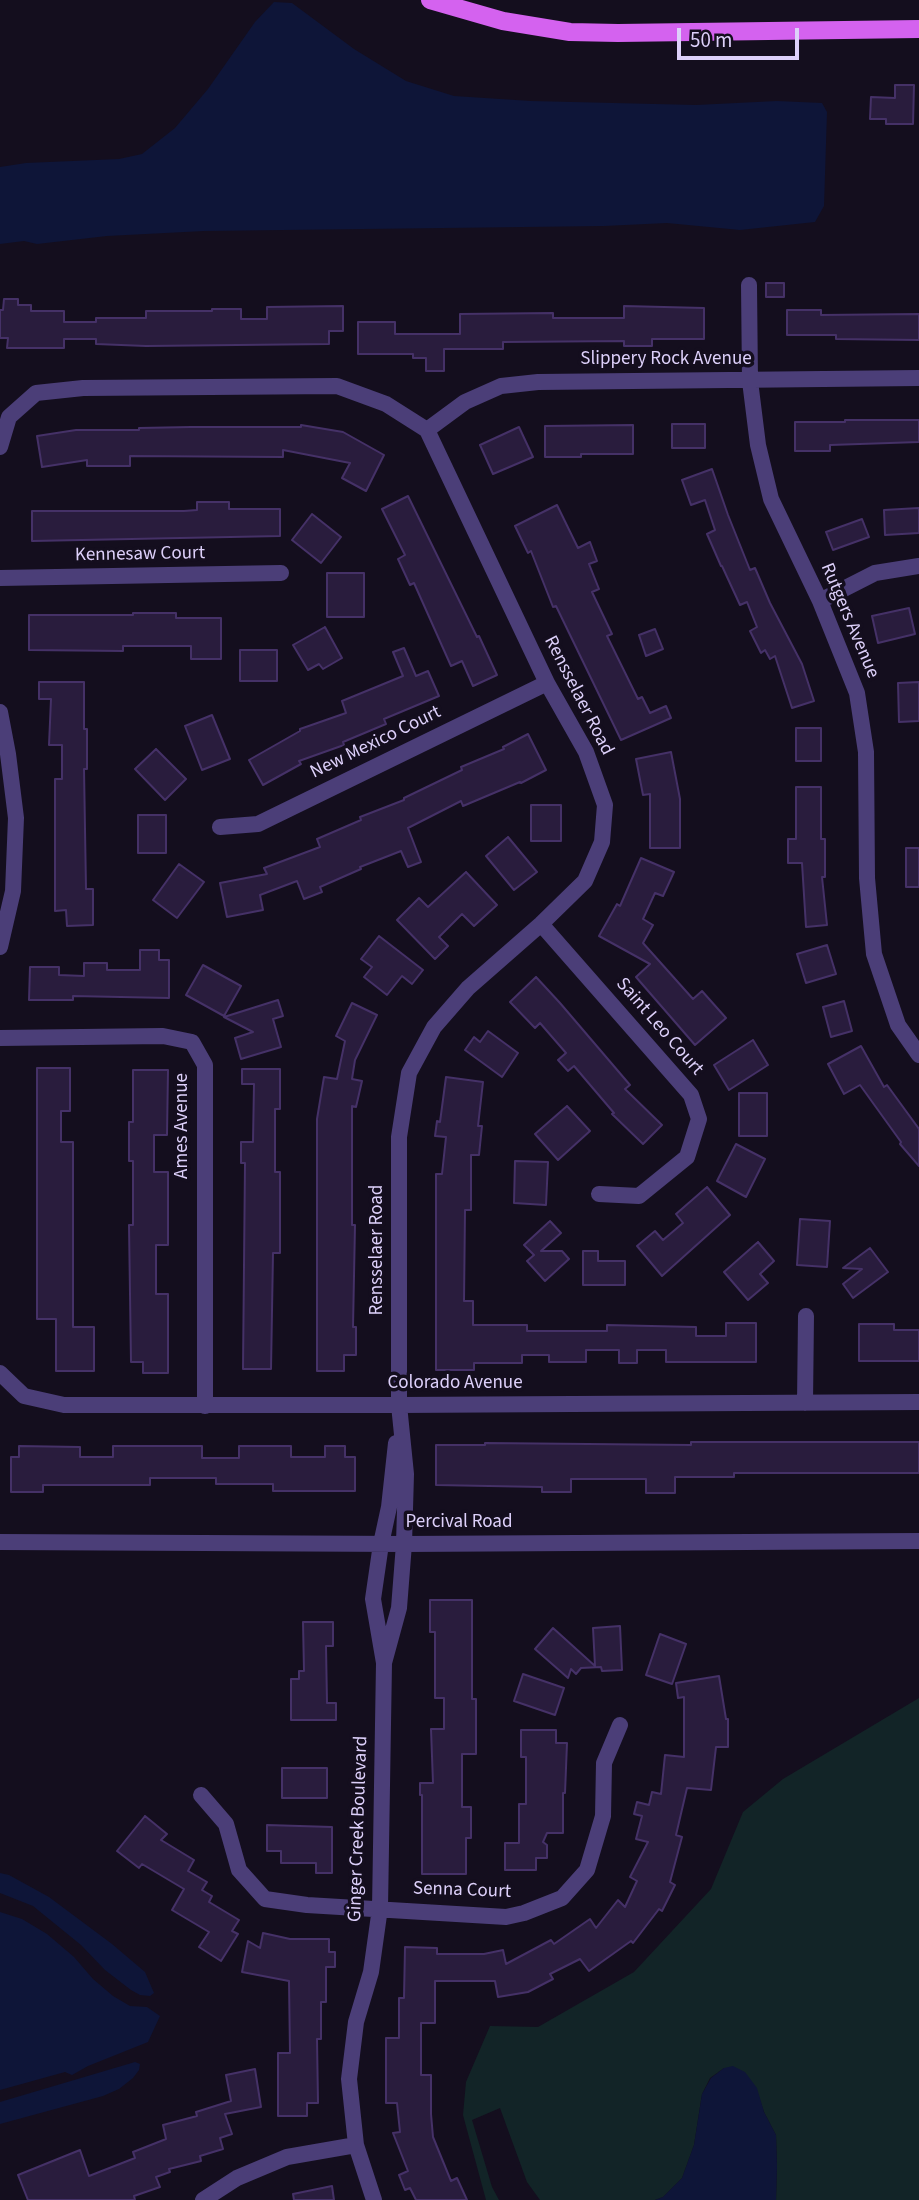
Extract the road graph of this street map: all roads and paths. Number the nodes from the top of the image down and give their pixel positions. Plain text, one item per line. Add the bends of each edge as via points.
1 (430, 0) edge
2 (919, 29) edge
3 (750, 285) dead end
4 (919, 378) edge
5 (750, 381) junction
6 (427, 430) junction
7 (0, 447) edge
8 (919, 566) edge
9 (281, 573) dead end
10 (0, 578) edge
11 (820, 601) junction
12 (547, 683) junction
13 (0, 712) edge
14 (220, 827) dead end
15 (541, 924) junction
16 (0, 947) edge
17 (0, 1038) edge
18 (919, 1055) edge
19 (599, 1194) dead end
20 (806, 1316) dead end
21 (0, 1374) edge
22 (919, 1402) edge
23 (805, 1403) junction
24 (399, 1405) junction
25 (205, 1406) junction
26 (919, 1541) edge
27 (0, 1542) edge
28 (381, 1544) junction
29 (404, 1544) junction
30 (384, 1663) junction
31 (620, 1725) dead end
32 (201, 1795) dead end
33 (380, 1908) junction
34 (356, 2145) junction
35 (203, 2200) edge
36 (374, 2200) edge

1 - 2 main road via 503,22 570,32
3 - 5 street, Rutgers Avenue
4 - 5 street, Slippery Rock Avenue
5 - 6 street, Slippery Rock Avenue via 501,386 465,402
5 - 11 street, Rutgers Avenue via 771,499
6 - 7 street via 386,404 337,386 83,388 36,393 9,417
6 - 12 street, Rensselaer Road
8 - 11 street via 875,573
9 - 10 street, Kennesaw Court
11 - 18 street, Rutgers Avenue via 859,705 866,752 867,877 874,954 898,1025
12 - 14 street, New Mexico Court via 258,824
12 - 15 street, Rensselaer Road via 586,752 605,805 602,842 585,881
13 - 16 street via 16,818 13,891
15 - 19 street, Saint Leo Court via 691,1095 699,1119 687,1157 639,1196
15 - 24 street, Rensselaer Road via 468,988 434,1027 409,1073 399,1137
17 - 25 street, Ames Avenue via 163,1036 192,1042 205,1065
20 - 23 street
21 - 25 street, Colorado Avenue via 24,1396 64,1405
22 - 23 street, Colorado Avenue
23 - 24 street, Colorado Avenue
24 - 25 street, Colorado Avenue
24 - 28 street, Rensselaer Road
24 - 29 street, Rensselaer Road via 406,1474
26 - 29 street, Percival Road
27 - 28 street, Percival Road
28 - 29 street, Percival Road
28 - 30 street, Ginger Creek Boulevard via 373,1599
29 - 30 street, Ginger Creek Boulevard via 399,1608
30 - 33 street, Ginger Creek Boulevard
31 - 33 street, Senna Court via 604,1763 603,1816 587,1870 562,1898 506,1917
32 - 33 street, Senna Court via 226,1824 239,1870 265,1899 307,1906
33 - 34 street, Ginger Creek Boulevard via 349,2079
34 - 35 street via 287,2157 237,2178
34 - 36 street, Ginger Creek Boulevard

